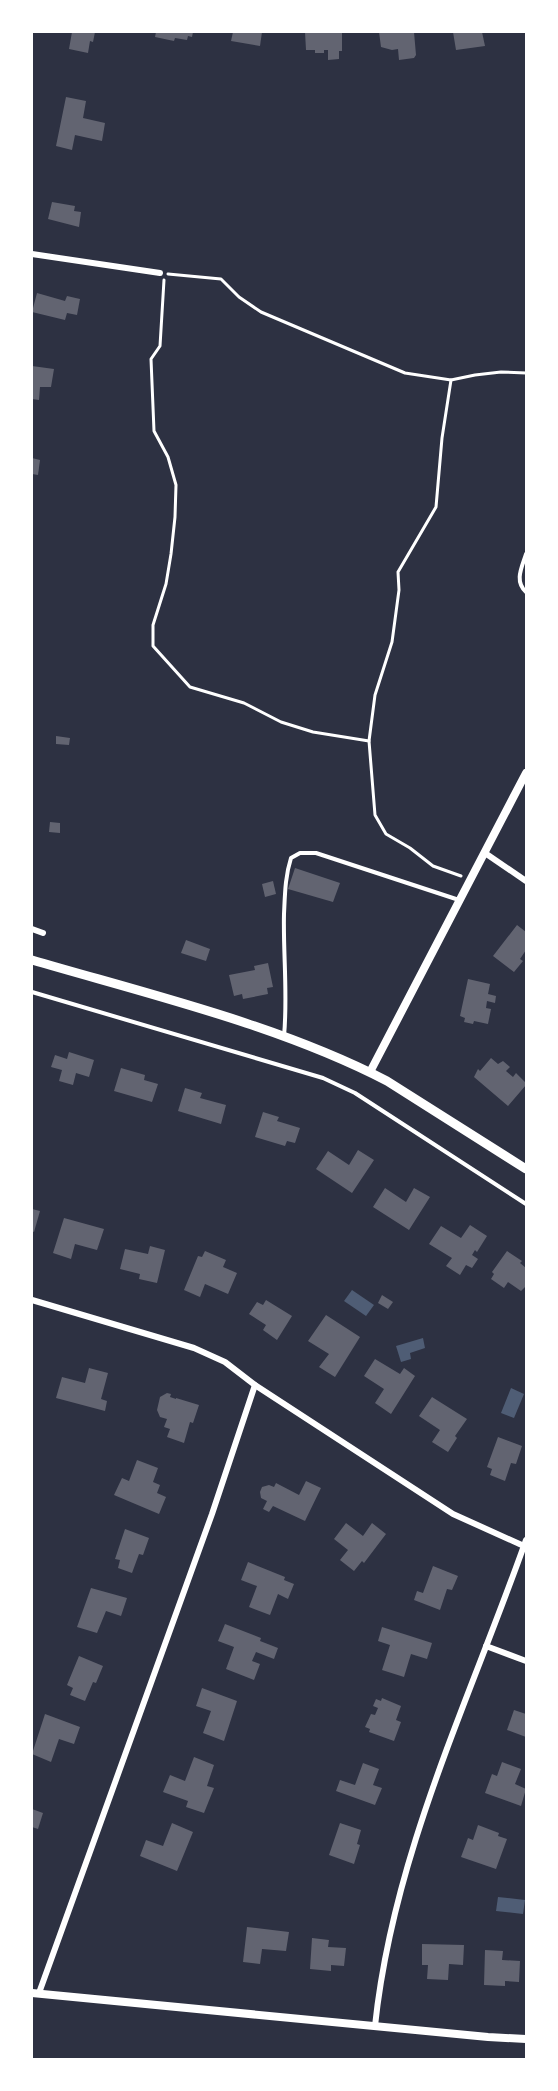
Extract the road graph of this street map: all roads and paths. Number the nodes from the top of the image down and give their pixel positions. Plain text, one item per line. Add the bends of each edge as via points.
1 (32, 254) edge
2 (160, 273) dead end
3 (526, 373) edge
4 (451, 380) junction
5 (526, 554) edge
6 (526, 592) edge
7 (369, 741) junction
8 (526, 773) edge
9 (485, 853) junction
10 (472, 880) junction
11 (526, 881) edge
12 (461, 900) junction
13 (32, 929) edge
14 (43, 933) dead end
15 (32, 960) edge
16 (32, 992) edge
17 (284, 1037) junction
18 (370, 1072) junction
19 (526, 1168) edge
20 (526, 1204) edge
21 (32, 1300) edge
22 (255, 1385) junction
23 (525, 1543) edge
24 (486, 1646) junction
25 (526, 1661) edge
26 (35, 1993) edge
27 (375, 2026) junction
28 (526, 2039) edge

1 - 2 street
3 - 4 path via 493,373
4 - 7 path via 436,507 398,572 392,642 375,695
4 - 7 path via 405,373 261,312 221,279 164,274 160,346 151,359 154,431 168,457 176,485 166,584 153,625 153,646 190,687 244,703 281,722 313,732
5 - 6 lane via 519,580
7 - 10 path via 375,815 386,834 433,866
8 - 9 street
9 - 10 street
9 - 11 street
10 - 12 street
12 - 17 lane via 316,853 300,853 291,858 285,875
12 - 18 street
13 - 14 street
15 - 17 main road
16 - 20 lane via 323,1078 378,1107
17 - 18 main road
18 - 19 main road
21 - 22 street via 194,1348 225,1362
22 - 23 street via 453,1514
22 - 26 street via 212,1514
23 - 24 street
24 - 25 street
24 - 27 street via 402,1879 380,1977
26 - 27 street
27 - 28 street

